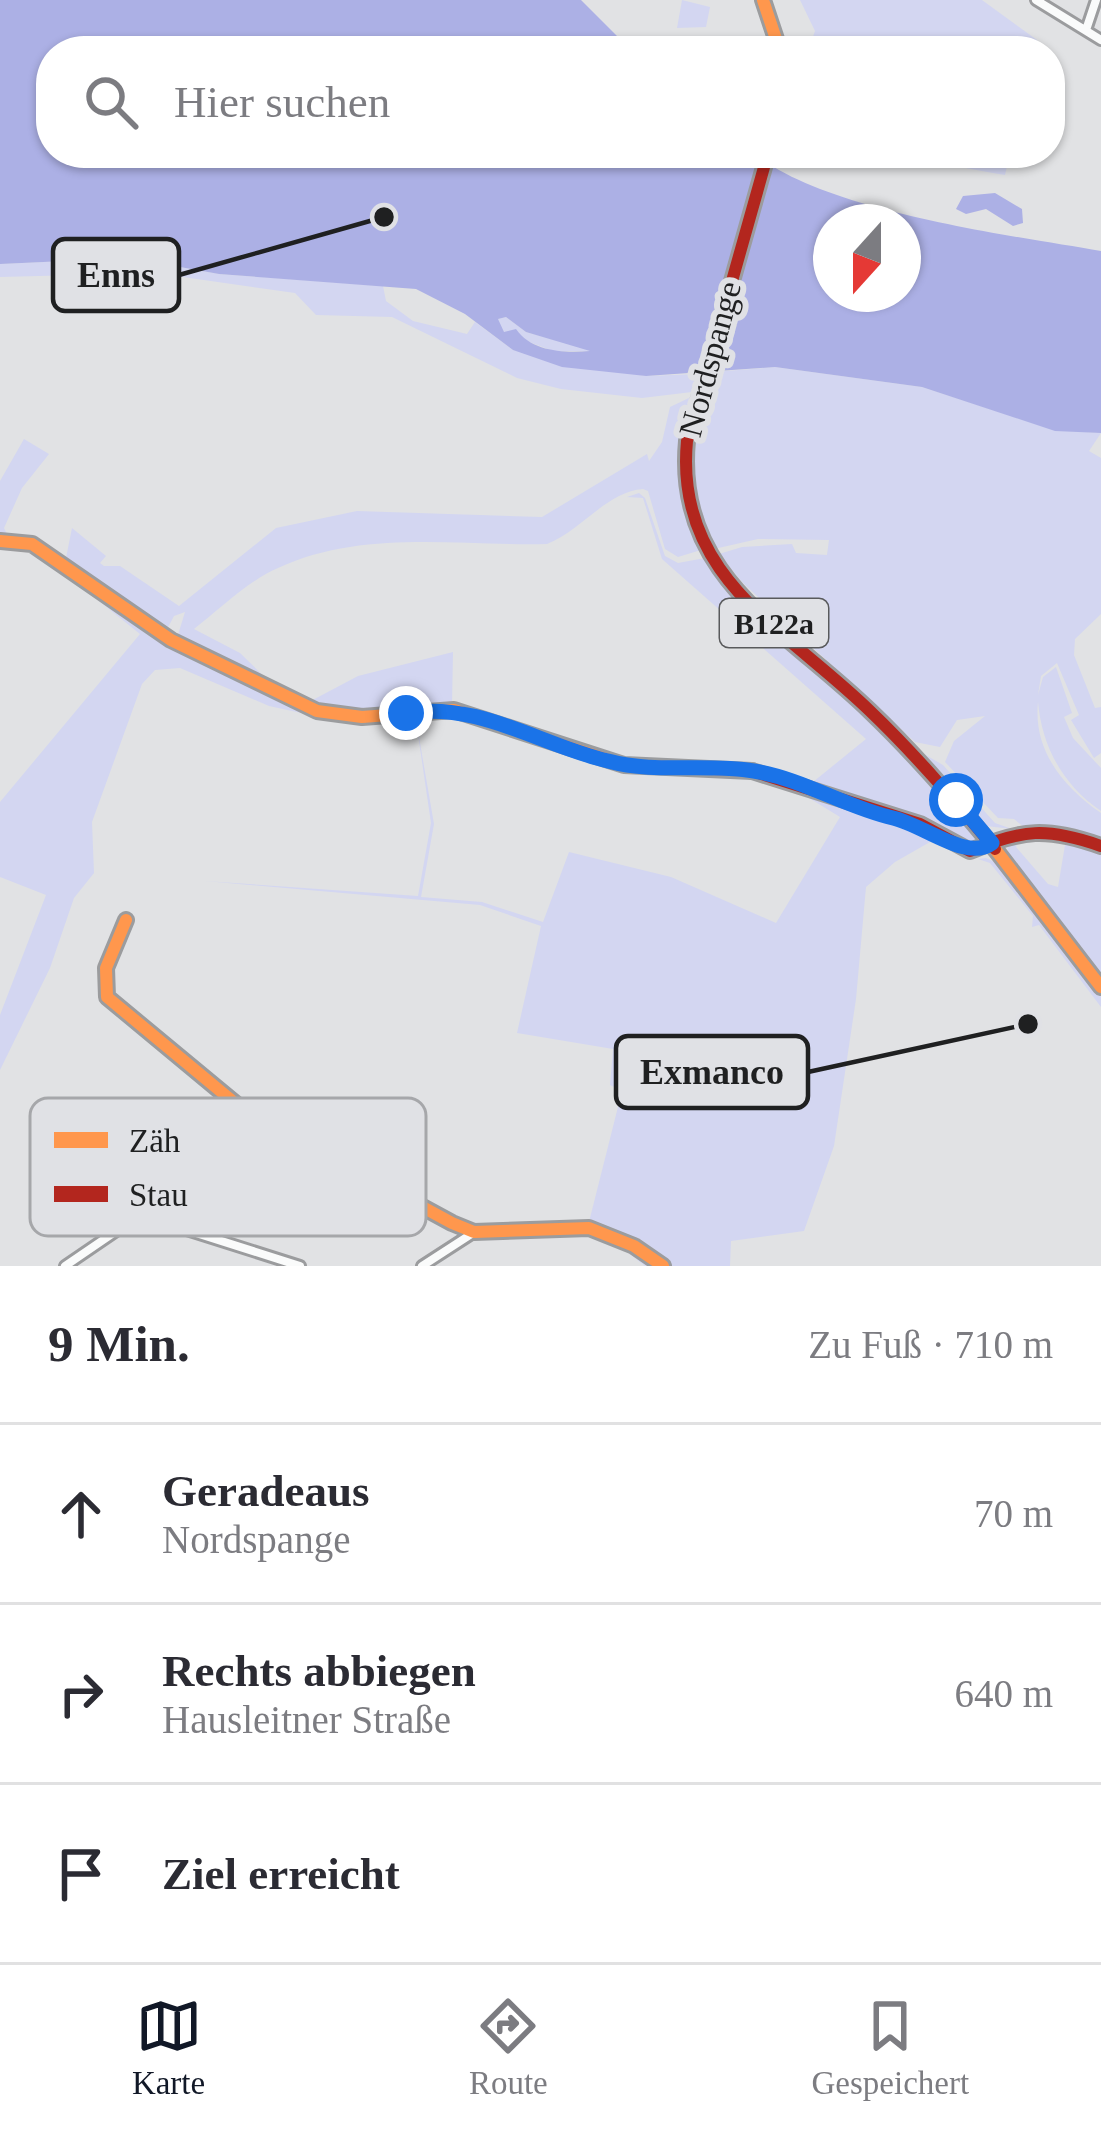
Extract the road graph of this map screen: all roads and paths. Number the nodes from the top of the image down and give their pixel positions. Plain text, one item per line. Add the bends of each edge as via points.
1 (763, 0) edge
2 (1036, 0) edge
3 (1096, 0) edge
4 (1086, 30) junction
5 (775, 36) edge
6 (1101, 40) edge
7 (764, 168) edge
8 (0, 541) edge
9 (992, 843) junction
10 (1101, 846) edge
11 (126, 920) dead end
12 (1101, 987) edge
13 (228, 1098) edge
14 (426, 1207) edge
15 (474, 1232) junction
16 (109, 1236) edge
17 (206, 1236) edge
18 (65, 1266) edge
19 (300, 1266) edge
20 (422, 1266) edge
21 (663, 1266) edge

1 - 5 street
2 - 4 street
3 - 4 street
4 - 6 street
7 - 9 street, Nordspange / B122a via 685,457 699,536 737,591 889,729
8 - 9 street via 26,541 171,640 317,711 468,712 608,761 753,770 920,824 970,851
9 - 10 street via 1008,833 1040,832
9 - 12 street, Nordspange / B122a
11 - 13 street via 105,974 106,994
14 - 15 street
15 - 20 street
15 - 21 street via 576,1226 634,1246
16 - 18 street
17 - 19 street

